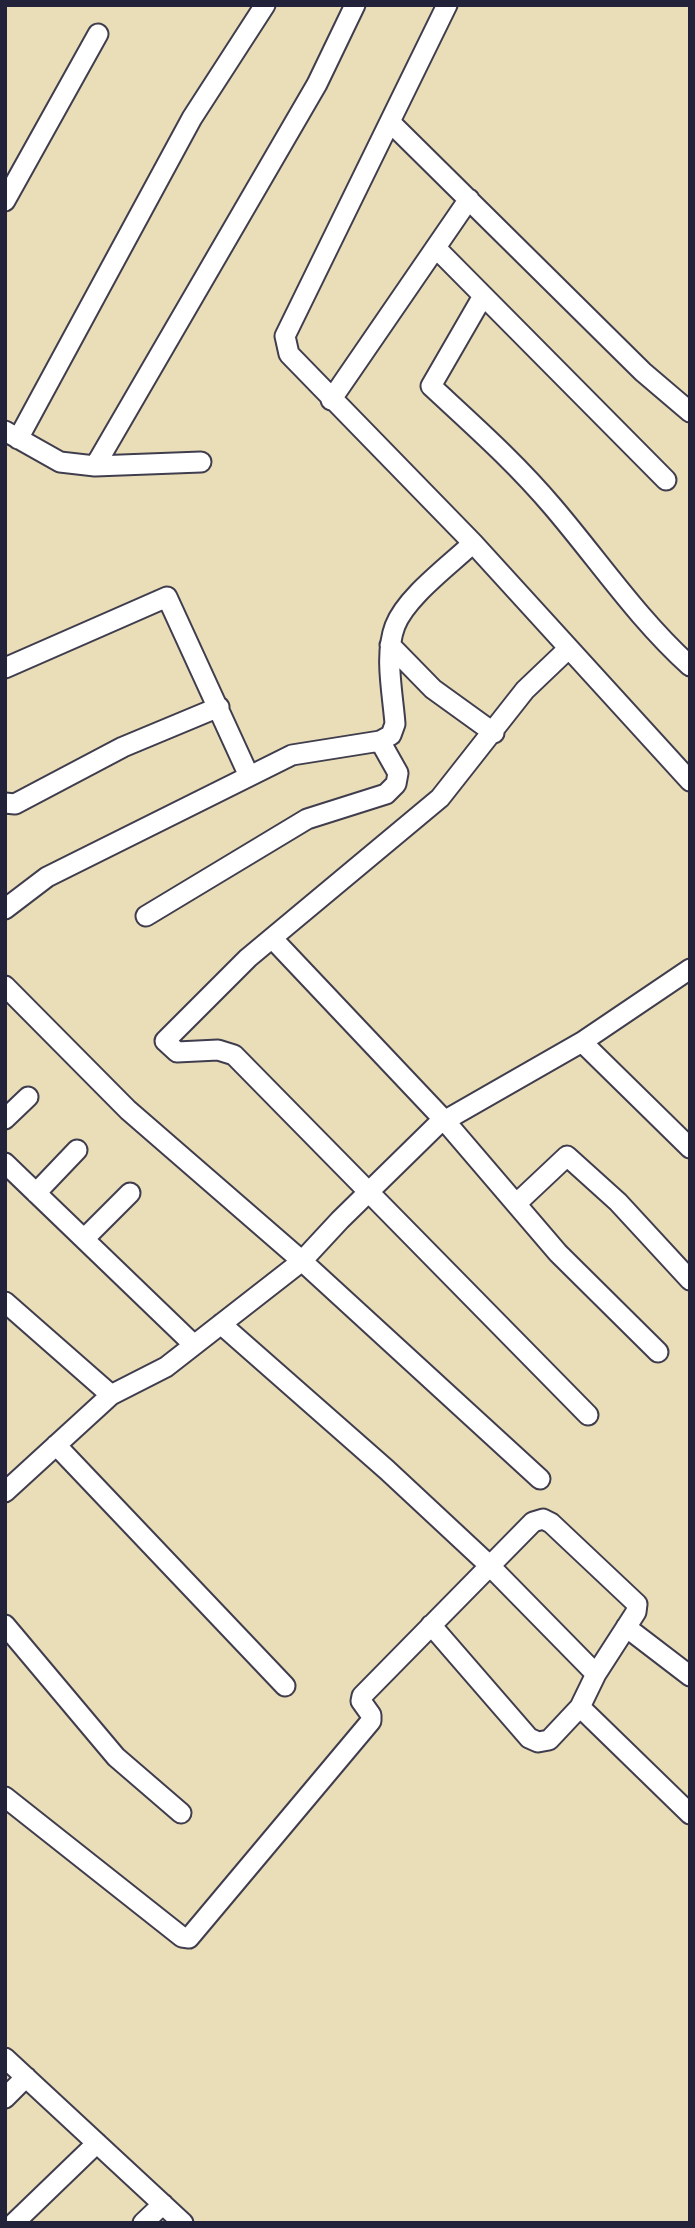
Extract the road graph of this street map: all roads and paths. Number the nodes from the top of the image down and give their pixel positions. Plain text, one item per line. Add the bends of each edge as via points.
1 (265, 5) edge
2 (355, 5) edge
3 (447, 5) edge
4 (98, 34) dead end
5 (390, 122) junction
6 (469, 199) junction
7 (5, 201) edge
8 (436, 248) junction
9 (483, 296) junction
10 (331, 400) junction
11 (690, 412) edge
12 (11, 435) edge
13 (201, 463) dead end
14 (95, 466) junction
15 (666, 481) dead end
16 (473, 543) junction
17 (390, 645) junction
18 (568, 649) junction
19 (690, 666) edge
20 (5, 668) edge
21 (219, 707) junction
22 (494, 733) junction
23 (380, 741) junction
24 (249, 776) junction
25 (690, 781) edge
26 (5, 803) edge
27 (5, 909) edge
28 (146, 916) dead end
29 (272, 938) junction
30 (690, 969) edge
31 (5, 986) edge
32 (582, 1042) junction
33 (29, 1097) dead end
34 (5, 1119) edge
35 (445, 1121) junction
36 (690, 1148) edge
37 (77, 1150) dead end
38 (5, 1163) edge
39 (36, 1192) junction
40 (368, 1192) junction
41 (130, 1193) dead end
42 (516, 1204) junction
43 (84, 1239) junction
44 (302, 1261) junction
45 (690, 1280) edge
46 (5, 1302) edge
47 (220, 1324) junction
48 (194, 1345) junction
49 (658, 1352) dead end
50 (111, 1395) junction
51 (587, 1415) dead end
52 (56, 1445) junction
53 (540, 1479) dead end
54 (9, 1481) edge
55 (489, 1565) junction
56 (5, 1625) edge
57 (431, 1626) junction
58 (625, 1627) junction
59 (596, 1674) junction
60 (690, 1676) edge
61 (285, 1686) dead end
62 (580, 1707) junction
63 (5, 1797) edge
64 (689, 1812) edge
65 (181, 1813) dead end
66 (5, 2058) edge
67 (26, 2077) junction
68 (5, 2098) edge
69 (97, 2143) junction
70 (163, 2204) junction
71 (14, 2223) edge
72 (144, 2223) edge
73 (183, 2223) edge

1 - 12 street via 192,118
2 - 14 street via 317,84
3 - 5 street
4 - 7 street
5 - 6 street
5 - 10 street via 285,336 289,354
6 - 8 street
6 - 11 street
8 - 9 street
8 - 10 street
9 - 15 street
9 - 19 street via 431,386 552,505 655,634
10 - 16 street
12 - 14 street via 60,462
13 - 14 street
16 - 17 street via 405,608
16 - 18 street
17 - 22 street via 433,689
17 - 23 street via 395,724 391,735
18 - 22 street via 525,690
18 - 25 street
20 - 21 street via 167,597
21 - 24 street
21 - 26 street via 123,747 15,804
22 - 29 street via 440,798
23 - 24 street via 292,755
23 - 28 street via 398,773 396,784 386,794 307,819
24 - 27 street via 47,877
29 - 35 street
29 - 40 street via 165,1041 177,1052 218,1050 234,1055
30 - 32 street
31 - 44 street via 128,1110
32 - 35 street
32 - 36 street
33 - 34 street
35 - 40 street
35 - 42 street
37 - 39 street
38 - 39 street
39 - 43 street
40 - 44 street
40 - 51 street
41 - 43 street
42 - 45 street via 567,1156 618,1202
42 - 49 street via 558,1253
43 - 48 street
44 - 47 street
44 - 53 street
46 - 50 street
47 - 48 street
47 - 55 street
48 - 50 street via 166,1367
50 - 52 street
52 - 54 street
52 - 61 street
55 - 57 street
55 - 58 street via 533,1522 543,1519 634,1598 636,1612
55 - 59 street
56 - 65 street via 116,1756
57 - 62 street via 529,1738 549,1740
57 - 63 street via 362,1696 370,1721 189,1938
58 - 59 street
58 - 60 street
59 - 62 street
62 - 64 street
66 - 67 street
67 - 68 street
67 - 69 street
69 - 70 street
69 - 71 street
70 - 72 street
70 - 73 street

